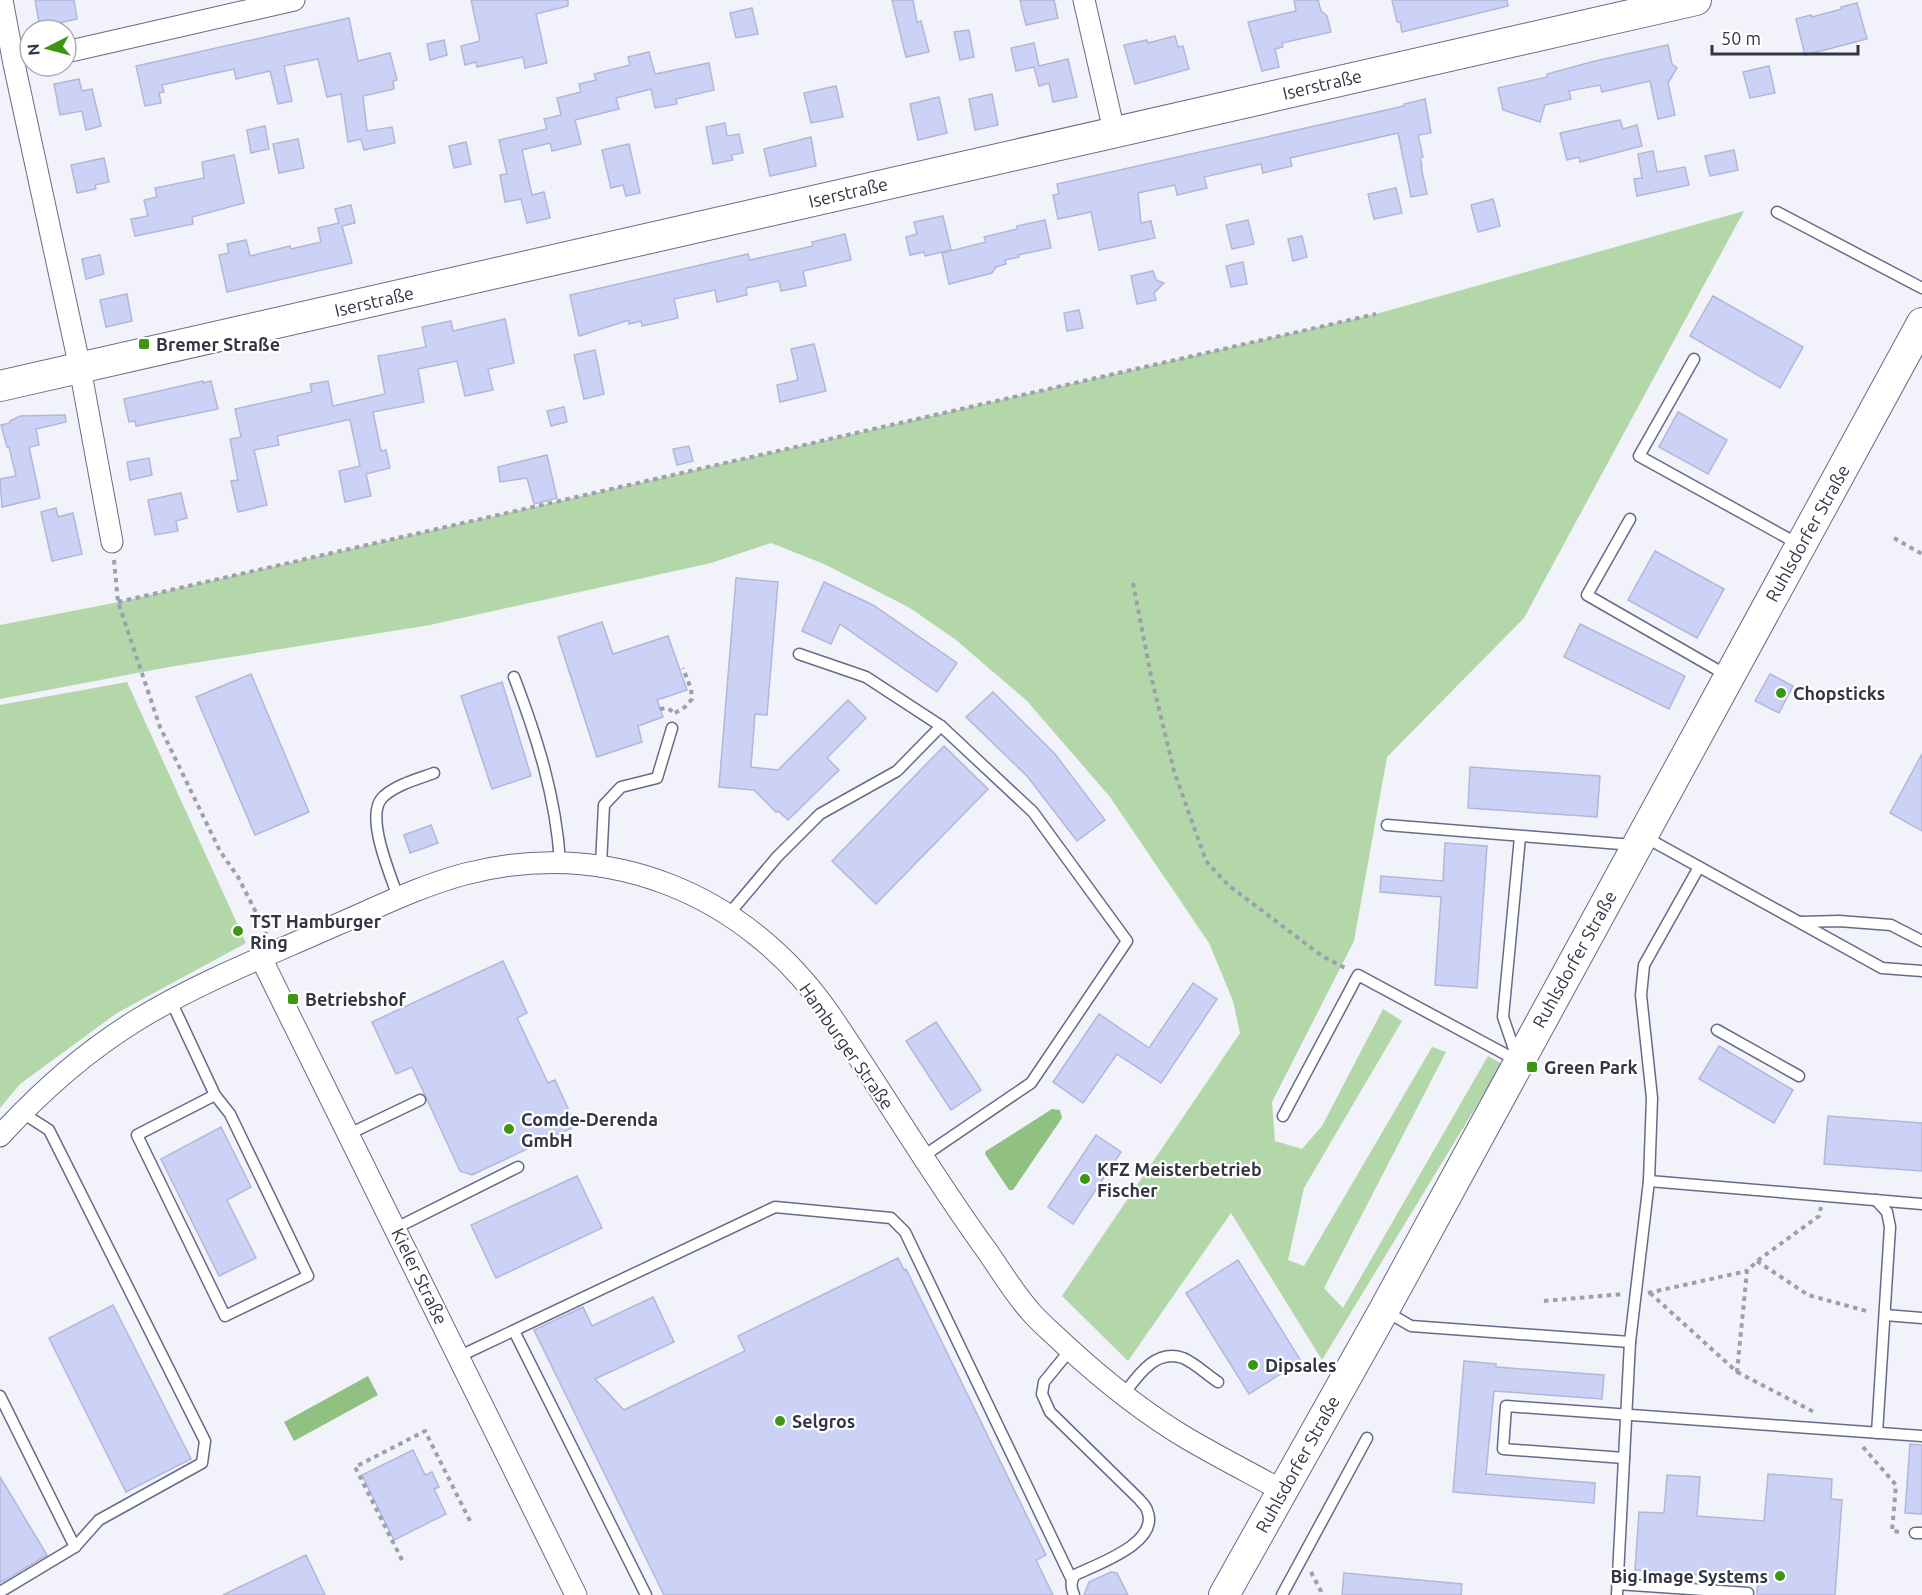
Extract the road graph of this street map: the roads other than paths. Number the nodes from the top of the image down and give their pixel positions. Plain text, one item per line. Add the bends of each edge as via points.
1 (2, 0) edge
2 (294, 0) edge
3 (1084, 0) edge
4 (1696, 0) edge
5 (78, 49) edge
6 (15, 63) edge
7 (1114, 131) junction
8 (1777, 212) dead end
9 (1922, 288) edge
10 (1922, 324) edge
11 (1694, 359) dead end
12 (81, 368) junction
13 (0, 386) edge
14 (1630, 519) dead end
15 (112, 542) road end
16 (1800, 545) junction
17 (799, 654) dead end
18 (514, 676) dead end
19 (1729, 676) junction
20 (941, 726) junction
21 (672, 728) dead end
22 (434, 773) dead end
23 (1387, 825) dead end
24 (1520, 837) junction
25 (1639, 840) junction
26 (560, 862) junction
27 (601, 866) junction
28 (1699, 867) junction
29 (398, 897) junction
30 (729, 914) junction
31 (1799, 922) junction
32 (1922, 941) edge
33 (261, 958) junction
34 (1922, 971) edge
35 (171, 1001) junction
36 (1716, 1030) dead end
37 (1518, 1061) junction
38 (1799, 1076) dead end
39 (215, 1095) junction
40 (420, 1100) dead end
41 (21, 1112) junction
42 (1283, 1116) dead end
43 (349, 1134) junction
44 (0, 1136) edge
45 (922, 1157) junction
46 (518, 1167) dead end
47 (1649, 1181) junction
48 (1876, 1200) junction
49 (1922, 1204) edge
50 (396, 1228) junction
51 (1384, 1310) junction
52 (1885, 1315) junction
53 (1922, 1318) edge
54 (514, 1331) junction
55 (1630, 1342) junction
56 (1071, 1349) junction
57 (460, 1356) junction
58 (1218, 1382) dead end
59 (1123, 1395) junction
60 (0, 1396) edge
61 (1626, 1415) junction
62 (1877, 1433) junction
63 (1922, 1436) edge
64 (1367, 1438) dead end
65 (1624, 1458) junction
66 (1281, 1490) junction
67 (75, 1547) junction
68 (1071, 1580) junction
69 (1617, 1590) edge
70 (0, 1592) edge
71 (1748, 1593) dead end
72 (576, 1595) edge
73 (646, 1595) edge
74 (1074, 1595) edge
75 (1224, 1595) edge
76 (1282, 1595) edge

1 - 6 street
2 - 5 street
3 - 7 street
4 - 7 street, Iserstraße
6 - 12 street
7 - 12 street, Iserstraße
8 - 9 lane
10 - 16 street, Ruhlsdorfer Straße
11 - 16 lane via 1639,456
12 - 13 street, Iserstraße
12 - 15 street
14 - 19 lane via 1587,595
16 - 19 street, Ruhlsdorfer Straße
17 - 20 lane via 866,677
18 - 26 lane via 552,795
19 - 25 street, Ruhlsdorfer Straße
20 - 30 lane via 897,771 820,814
20 - 45 lane via 1033,812 1127,941 1031,1083
21 - 27 lane via 657,778 621,787 604,805
22 - 29 lane via 397,788 382,798 376,809 377,829
23 - 24 lane
24 - 25 lane
24 - 37 lane via 1503,1017
25 - 28 lane
25 - 37 street, Ruhlsdorfer Straße
26 - 27 street, Hamburger Straße
26 - 29 street, Hamburger Straße via 463,875
27 - 30 street, Hamburger Straße via 660,881
28 - 31 lane
28 - 47 lane via 1644,965 1641,995 1652,1098
29 - 33 street, Hamburger Straße
30 - 45 street, Hamburger Straße via 789,965 826,1010
31 - 32 lane via 1891,925
31 - 34 lane via 1882,968
33 - 35 street, Hamburger Straße
33 - 43 street, Kieler Straße
35 - 39 lane
35 - 41 street, Hamburger Straße via 107,1040 52,1082
36 - 38 lane
37 - 42 lane via 1358,975
37 - 51 street, Ruhlsdorfer Straße
39 - 39 lane via 230,1114 308,1276 225,1316 136,1135
40 - 43 lane
41 - 44 street, Hamburger Straße
41 - 67 lane via 49,1130 205,1441 202,1463 99,1520
43 - 50 street, Kieler Straße
45 - 56 street, Hamburger Straße via 1030,1312
46 - 50 lane
47 - 48 lane
47 - 55 lane
48 - 49 lane
48 - 52 lane via 1887,1212 1890,1227
50 - 57 street, Kieler Straße
51 - 55 lane via 1411,1326
51 - 66 street, Ruhlsdorfer Straße
52 - 53 lane
52 - 62 lane
54 - 57 lane
54 - 68 lane via 775,1207 891,1218 905,1232
54 - 73 lane
55 - 61 lane
56 - 59 street, Hamburger Straße
56 - 68 lane via 1044,1382 1042,1394 1050,1412 1139,1498 1148,1510 1149,1523 1145,1536 1134,1545
57 - 72 street, Kieler Straße
58 - 59 lane via 1183,1358 1172,1357 1159,1359 1142,1370
59 - 66 street, Hamburger Straße via 1186,1438
60 - 67 lane
61 - 62 lane
61 - 65 lane
61 - 65 lane via 1506,1406 1503,1449
62 - 63 lane
64 - 76 lane
65 - 69 lane
66 - 75 street, Ruhlsdorfer Straße
67 - 70 lane
68 - 74 lane
69 - 71 lane

